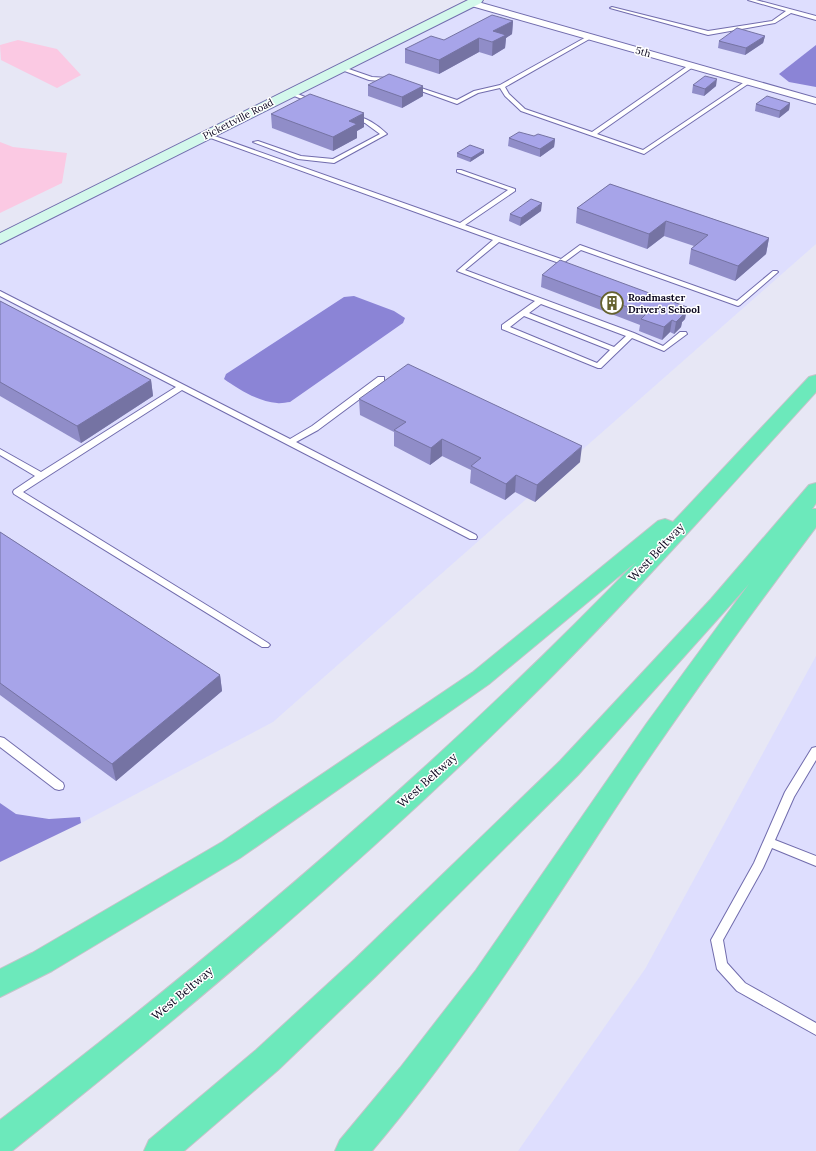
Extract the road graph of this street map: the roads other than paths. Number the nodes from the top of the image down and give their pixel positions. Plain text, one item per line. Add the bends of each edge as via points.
1 (750, 0) edge
2 (474, 2) edge
3 (612, 8) dead end
4 (790, 11) junction
5 (816, 18) edge
6 (590, 37) junction
7 (690, 66) junction
8 (341, 68) junction
9 (393, 81) edge
10 (748, 82) junction
11 (408, 86) edge
12 (502, 86) junction
13 (291, 93) junction
14 (816, 101) edge
15 (318, 104) edge
16 (346, 114) edge
17 (593, 134) junction
18 (207, 135) junction
19 (256, 142) dead end
20 (459, 171) dead end
21 (460, 226) junction
22 (0, 239) edge
23 (498, 239) junction
24 (775, 272) dead end
25 (0, 293) edge
26 (540, 301) junction
27 (523, 313) junction
28 (682, 334) dead end
29 (631, 335) junction
30 (616, 350) junction
31 (381, 379) dead end
32 (816, 381) edge
33 (181, 387) junction
34 (289, 442) junction
35 (0, 452) edge
36 (740, 462) junction
37 (41, 476) junction
38 (816, 490) edge
39 (816, 512) edge
40 (473, 537) dead end
41 (265, 645) dead end
42 (0, 740) edge
43 (816, 751) edge
44 (59, 786) dead end
45 (769, 842) junction
46 (816, 861) edge
47 (0, 984) edge
48 (816, 1029) edge
49 (0, 1140) edge
50 (160, 1151) edge
51 (352, 1151) edge

1 - 4 lane
2 - 6 street, 5th
2 - 8 street, Pickettville Road
3 - 4 lane via 708,32 773,22
4 - 5 lane
6 - 7 street, 5th
6 - 12 lane
7 - 10 street, 5th
7 - 17 lane
8 - 9 lane via 371,79
8 - 13 street, Pickettville Road
10 - 14 street, 5th
10 - 17 lane via 644,152
11 - 12 lane via 457,102 476,92
12 - 17 lane via 507,95 523,110
13 - 15 lane
13 - 18 street, Pickettville Road
16 - 19 lane via 367,122 384,134 334,161 300,158
18 - 21 lane
18 - 22 street, Pickettville Road
20 - 21 lane via 513,190
21 - 23 lane
23 - 24 lane via 562,262 580,248 738,304
23 - 26 lane via 460,271
25 - 33 lane
26 - 27 lane
26 - 29 lane
27 - 30 lane
27 - 30 lane via 506,327 598,366
28 - 29 lane via 664,349
29 - 30 lane
31 - 34 lane via 315,428
32 - 36 highway, West Beltway
33 - 34 lane
33 - 37 lane
34 - 40 lane
35 - 37 lane
36 - 47 highway via 481,678 231,850 42,962
36 - 49 highway, West Beltway via 539,675 477,735 242,943 130,1037
37 - 41 lane via 17,492
38 - 50 highway via 719,605 569,768 273,1054
39 - 51 highway via 736,616 606,802 505,954 386,1112
42 - 44 lane
43 - 45 lane via 789,796
45 - 46 lane
45 - 48 lane via 717,940 721,965 741,987

